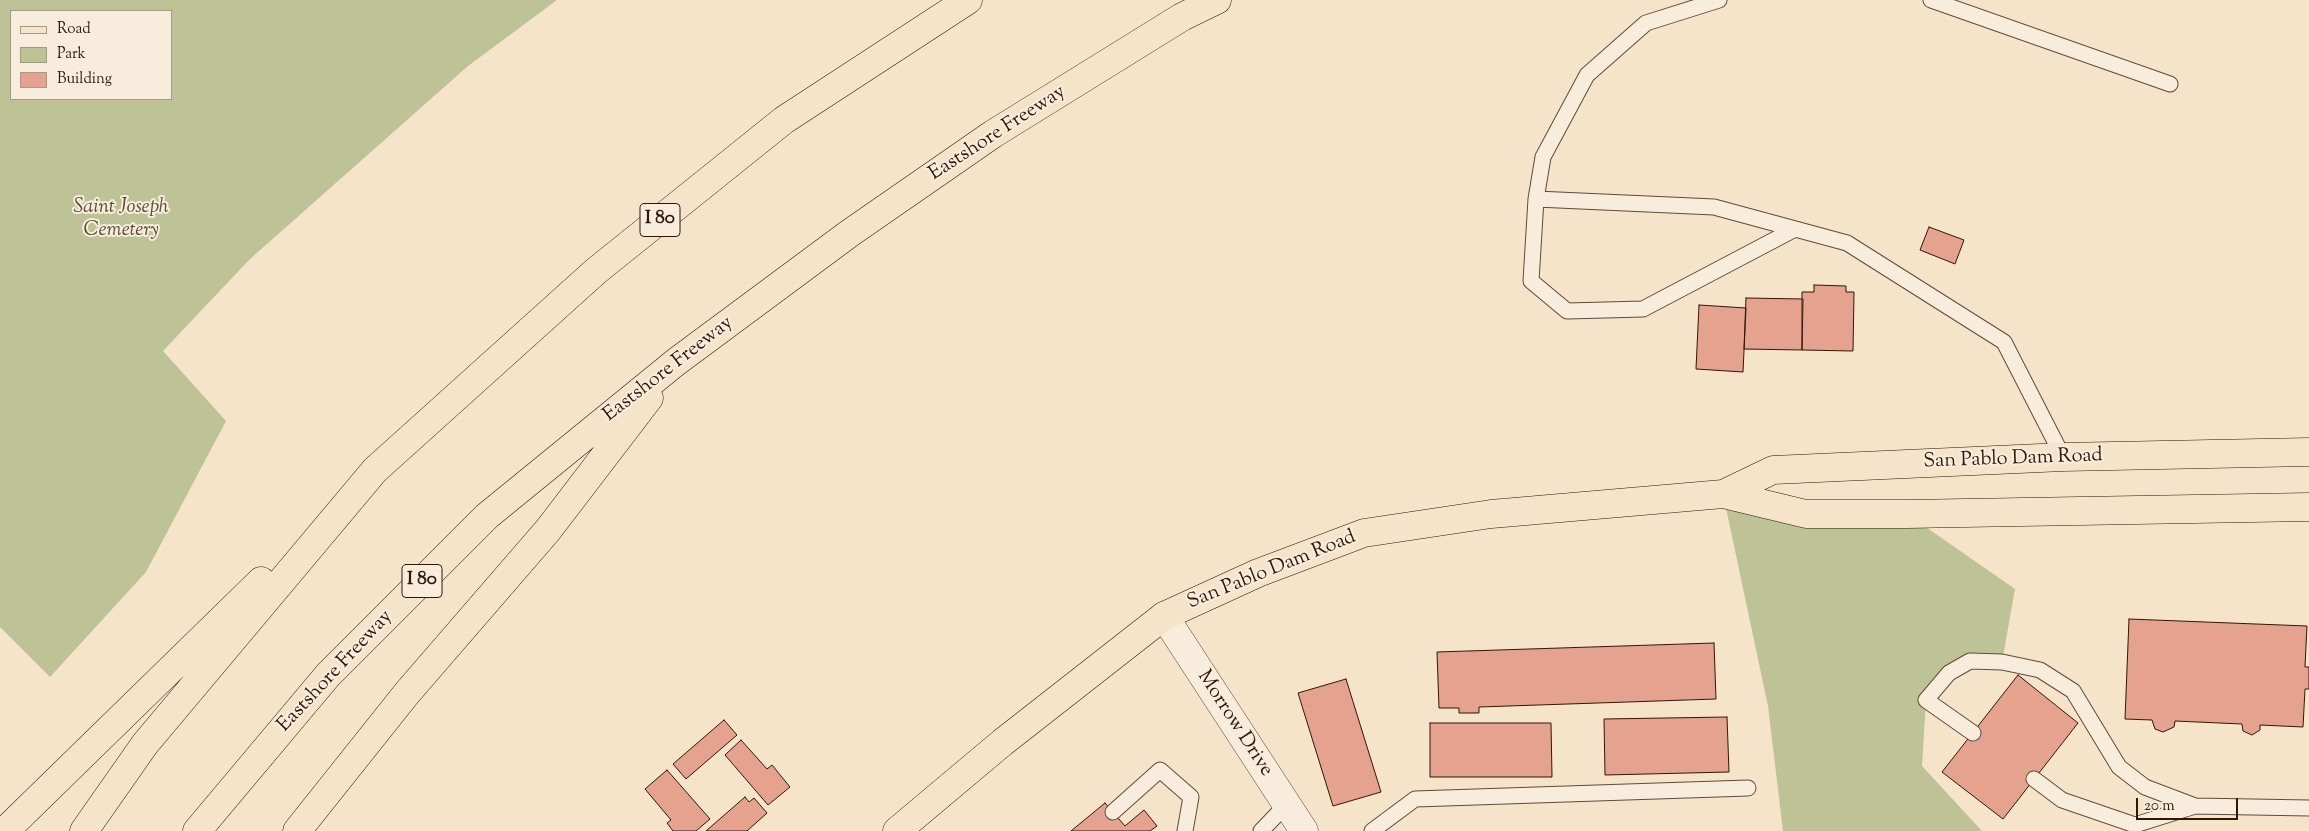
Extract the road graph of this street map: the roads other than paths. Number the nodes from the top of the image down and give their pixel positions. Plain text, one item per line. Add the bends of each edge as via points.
1 (968, 0) edge
2 (1217, 0) edge
3 (1719, 0) edge
4 (1931, 0) edge
5 (2170, 84) dead end
6 (1536, 199) junction
7 (1795, 229) junction
8 (676, 362) junction
9 (2309, 452) edge
10 (2063, 457) junction
11 (375, 470) junction
12 (1723, 494) junction
13 (2309, 507) edge
14 (1164, 616) junction
15 (1973, 733) dead end
16 (2034, 779) dead end
17 (1748, 788) dead end
18 (1286, 804) junction
19 (2195, 806) junction
20 (2309, 808) edge
21 (1113, 812) dead end
22 (900, 830) edge
23 (5, 831) edge
24 (84, 831) edge
25 (197, 831) edge
26 (297, 831) edge
27 (1185, 831) edge
28 (1261, 831) edge
29 (1304, 831) edge
30 (1372, 831) edge

1 - 11 main road, I 80 via 784,120 596,272
2 - 8 main road, Eastshore Freeway / I 80 via 1182,17 993,134 850,232
3 - 6 lane via 1646,23 1587,75 1543,157
4 - 5 lane
6 - 7 lane via 1714,206
6 - 7 lane via 1531,281 1567,311 1643,309
7 - 10 lane via 1847,243 2004,342
8 - 25 main road, Eastshore Freeway / I 80 via 487,516 328,675
8 - 26 main road via 548,530 407,693
9 - 10 main road, San Pablo Dam Road
10 - 12 main road, San Pablo Dam Road via 1773,470
11 - 23 main road
11 - 24 main road, I 80 via 144,744
12 - 13 main road, San Pablo Dam Road via 1806,514
12 - 14 main road, San Pablo Dam Road via 1492,514 1364,533 1258,573
14 - 18 street, Morrow Drive
14 - 22 main road, San Pablo Dam Road via 1003,742
15 - 19 lane via 1926,700 1948,673 1970,661 2002,662 2040,670 2073,691 2119,767 2146,786
16 - 19 lane via 2062,800 2135,825
17 - 30 lane via 1415,799
18 - 28 lane
18 - 29 street, Morrow Drive
19 - 20 lane
21 - 27 lane via 1160,770 1191,796

